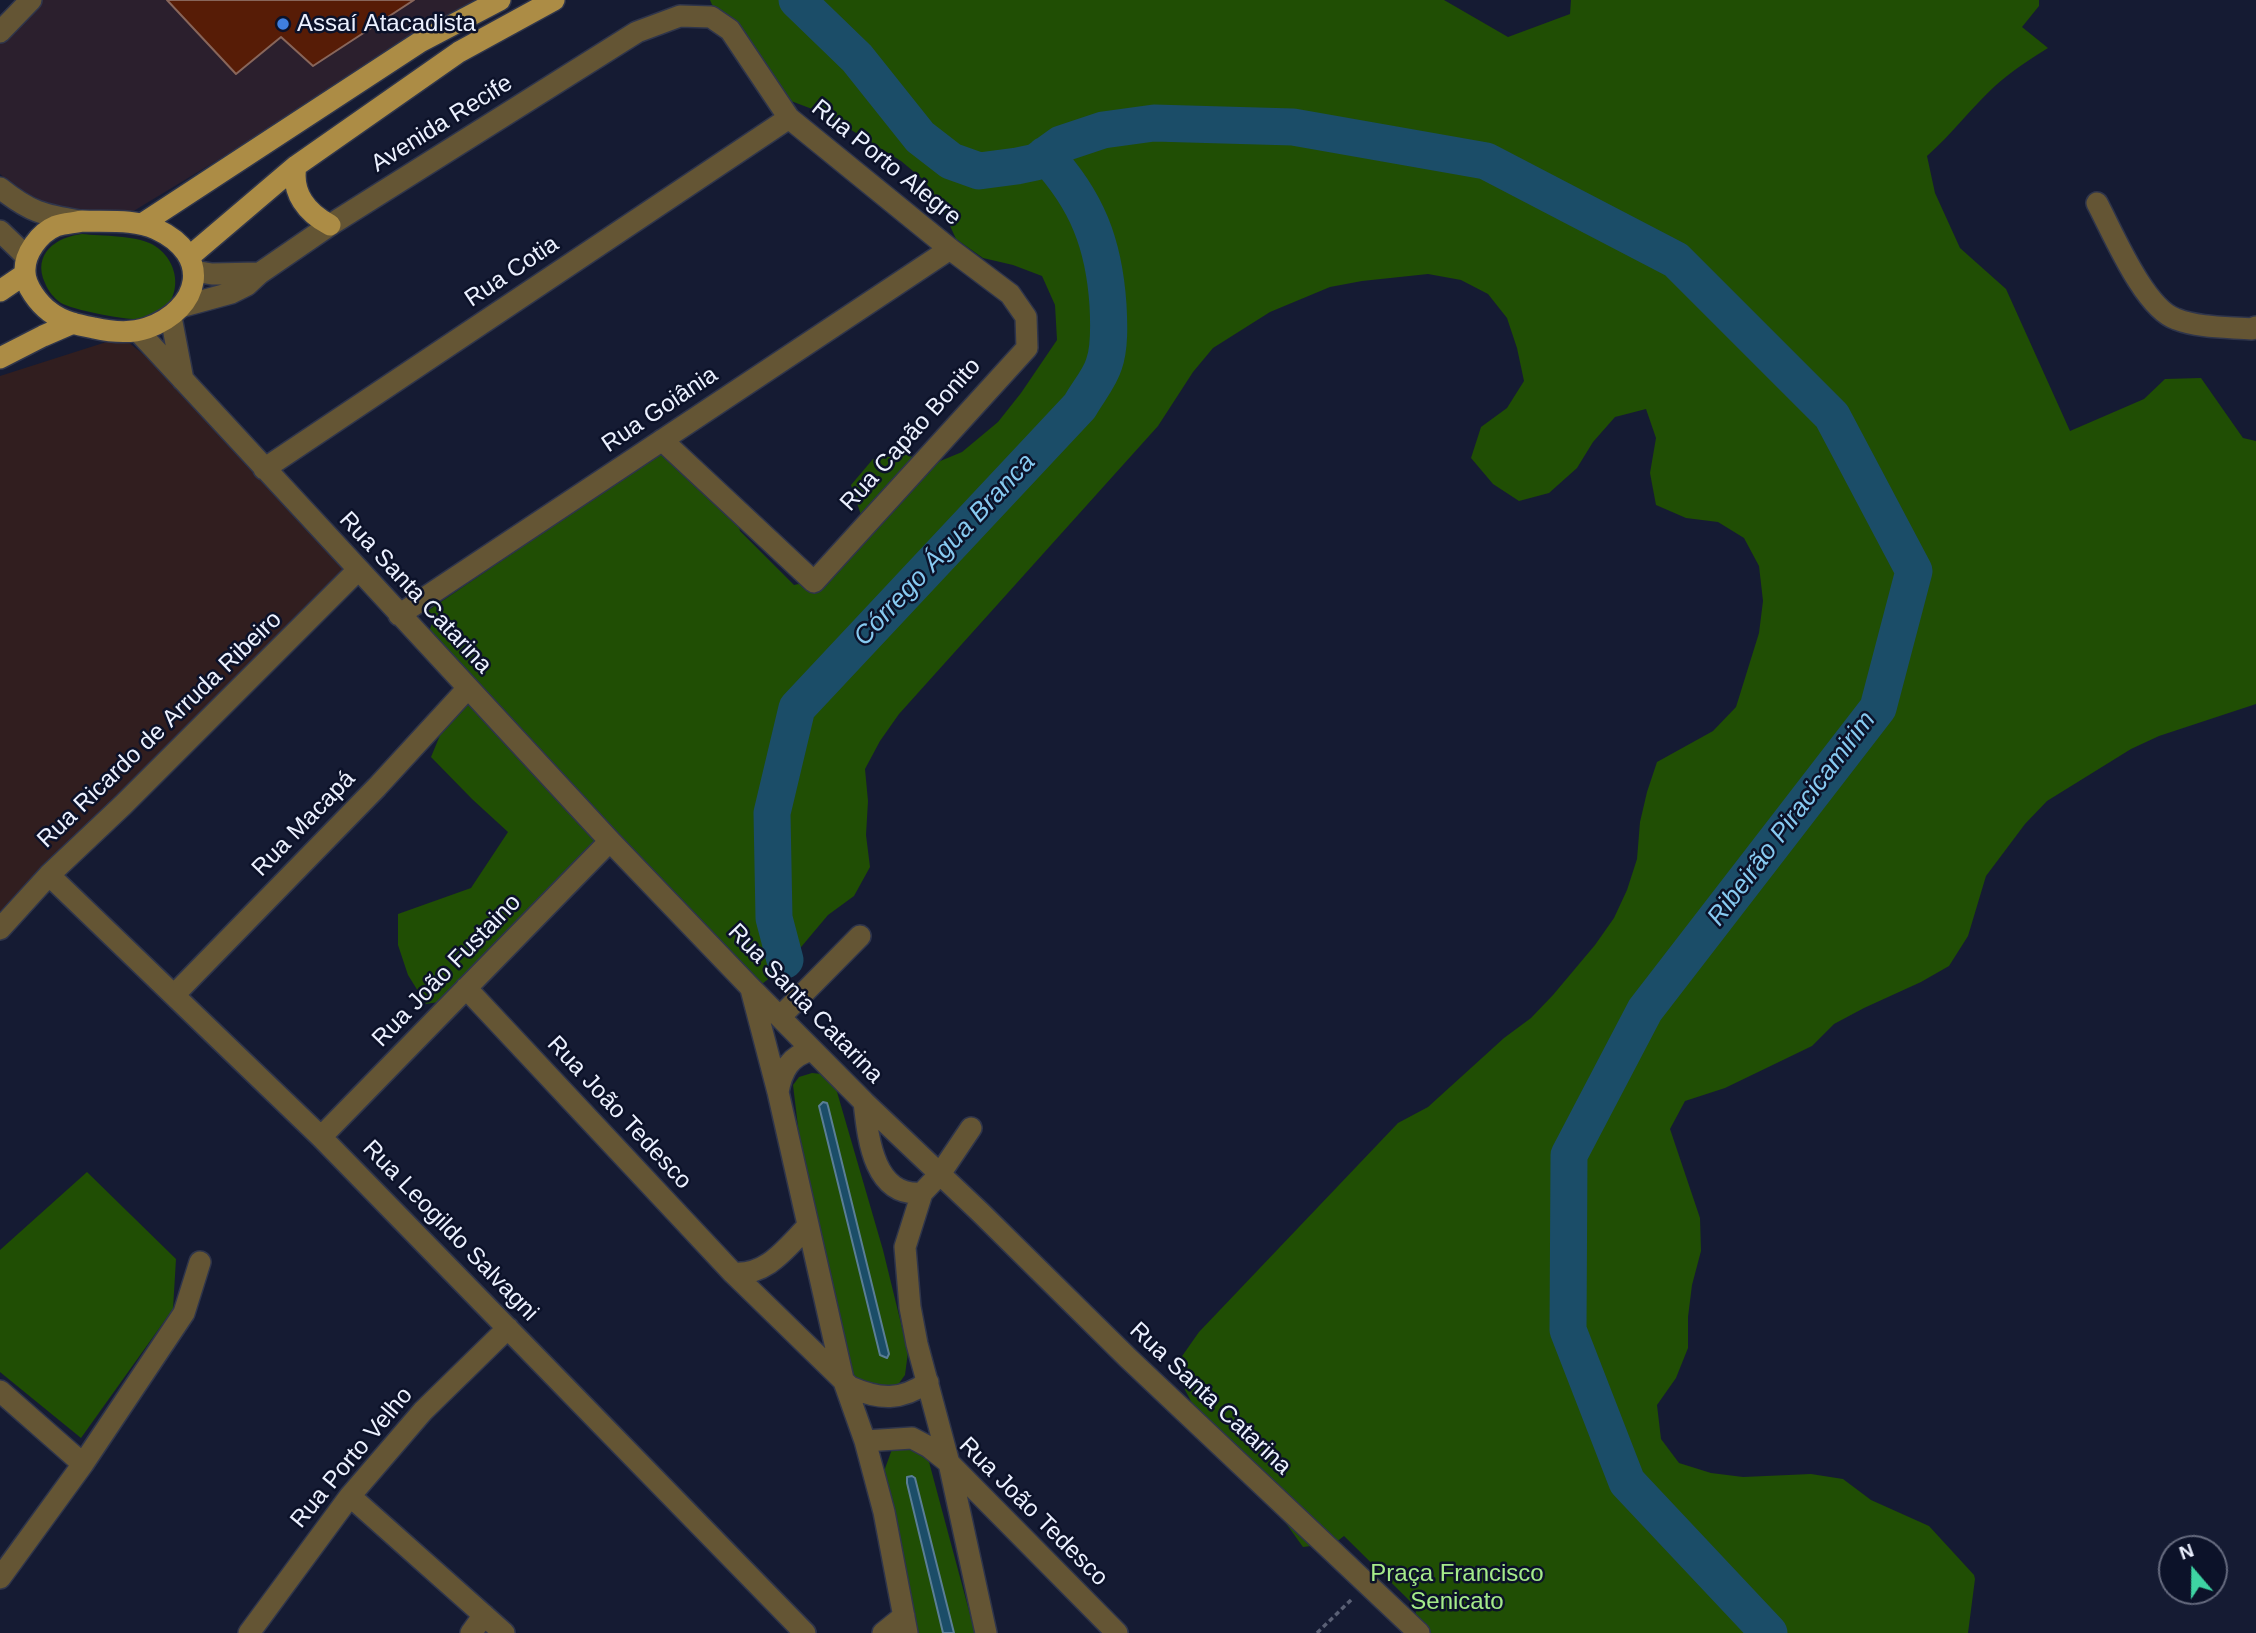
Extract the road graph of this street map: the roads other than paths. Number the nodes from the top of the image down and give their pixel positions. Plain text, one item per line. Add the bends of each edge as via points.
1 (31, 0) edge
2 (500, 0) edge
3 (554, 0) edge
4 (656, 25) joint
5 (0, 32) edge
6 (789, 118) junction
7 (296, 166) junction
8 (0, 188) edge
9 (2097, 203) dead end
10 (82, 221) junction
11 (142, 224) junction
12 (330, 225) junction
13 (0, 231) edge
14 (950, 249) junction
15 (191, 264) junction
16 (26, 266) junction
17 (260, 273) junction
18 (0, 290) edge
19 (176, 312) junction
20 (1026, 317) joint
21 (73, 323) junction
22 (2256, 327) edge
23 (138, 331) junction
24 (0, 358) edge
25 (184, 382) junction
26 (662, 440) junction
27 (264, 469) junction
28 (358, 570) junction
29 (399, 615) junction
30 (468, 688) junction
31 (610, 841) junction
32 (49, 875) junction
33 (0, 929) edge
34 (860, 936) dead end
35 (750, 987) junction
36 (466, 988) junction
37 (175, 994) junction
38 (780, 1017) junction
39 (812, 1050) junction
40 (778, 1092) junction
41 (864, 1102) junction
42 (971, 1128) dead end
43 (321, 1137) junction
44 (940, 1174) junction
45 (922, 1193) junction
46 (807, 1226) junction
47 (200, 1262) dead end
48 (733, 1273) junction
49 (508, 1328) junction
50 (843, 1379) junction
51 (928, 1382) junction
52 (0, 1391) edge
53 (865, 1441) junction
54 (949, 1463) junction
55 (83, 1464) junction
56 (350, 1496) junction
57 (0, 1578) edge
58 (484, 1615) junction
59 (906, 1625) edge
60 (805, 1632) edge
61 (249, 1633) edge
62 (471, 1633) edge
63 (503, 1633) edge
64 (883, 1633) edge
65 (986, 1633) edge
66 (1117, 1633) edge
67 (1419, 1633) edge

1 - 5 street
2 - 11 main road via 420,42
3 - 7 main road via 459,52
4 - 6 street, Rua Porto Alegre via 680,16 711,17 730,30
4 - 12 street, Avenida Recife via 637,32
6 - 14 street, Rua Porto Alegre
6 - 27 street, Rua Cotia
7 - 12 main road via 299,198 312,214
7 - 15 main road
8 - 10 street via 22,206
9 - 22 street via 2147,296 2173,319
10 - 11 main road
10 - 16 main road via 55,227 41,237
11 - 15 main road via 176,240
12 - 17 street, Avenida Recife
13 - 16 street
14 - 20 street, Rua Porto Alegre via 1010,293
14 - 26 street, Rua Goiânia
15 - 17 street via 212,274
15 - 19 main road via 194,285
16 - 18 main road
16 - 21 main road via 38,301
17 - 19 street, Avenida Recife via 231,293
19 - 23 main road
19 - 25 street
20 - 26 street, Rua Capão Bonito via 1027,348 814,582
21 - 23 main road
21 - 24 main road
23 - 25 street, Rua Santa Catarina
25 - 27 street, Rua Santa Catarina
26 - 29 street, Rua Goiânia
27 - 28 street, Rua Santa Catarina
28 - 29 street, Rua Santa Catarina
28 - 32 street, Rua Ricardo de Arruda Ribeiro
29 - 30 street, Rua Santa Catarina
30 - 31 street, Rua Santa Catarina
30 - 37 street, Rua Macapá
31 - 35 street, Rua Santa Catarina
31 - 36 street, Rua João Fustaino
32 - 33 street, Rua Ricardo de Arruda Ribeiro
32 - 37 street, Rua Leogildo Salvagni
34 - 38 street
35 - 38 street, Rua Santa Catarina
35 - 40 street
36 - 43 street, Rua João Fustaino
36 - 48 street, Rua João Tedesco
37 - 43 street, Rua Leogildo Salvagni
38 - 39 street, Rua Santa Catarina
39 - 40 street via 800,1053 787,1065
39 - 41 street, Rua Santa Catarina
40 - 46 street
41 - 44 street, Rua Santa Catarina
41 - 45 street via 877,1165 896,1187 908,1194
42 - 44 street
43 - 49 street, Rua Leogildo Salvagni
44 - 45 street
44 - 67 street, Rua Santa Catarina
45 - 51 street via 905,1247 910,1307
46 - 48 street via 768,1264 754,1272
46 - 50 street
47 - 55 street via 184,1314
48 - 50 street, Rua João Tedesco
49 - 56 street, Rua Porto Velho via 423,1411
49 - 60 street, Rua Leogildo Salvagni
50 - 51 street, Rua João Tedesco via 850,1387 882,1397 912,1393
50 - 53 street
51 - 54 street
52 - 55 street
53 - 54 street, Rua João Tedesco via 912,1438
53 - 59 street
54 - 65 street
54 - 66 street, Rua João Tedesco
55 - 57 street
56 - 58 street
56 - 61 street, Rua Porto Velho
58 - 62 street
58 - 63 street
59 - 64 street

